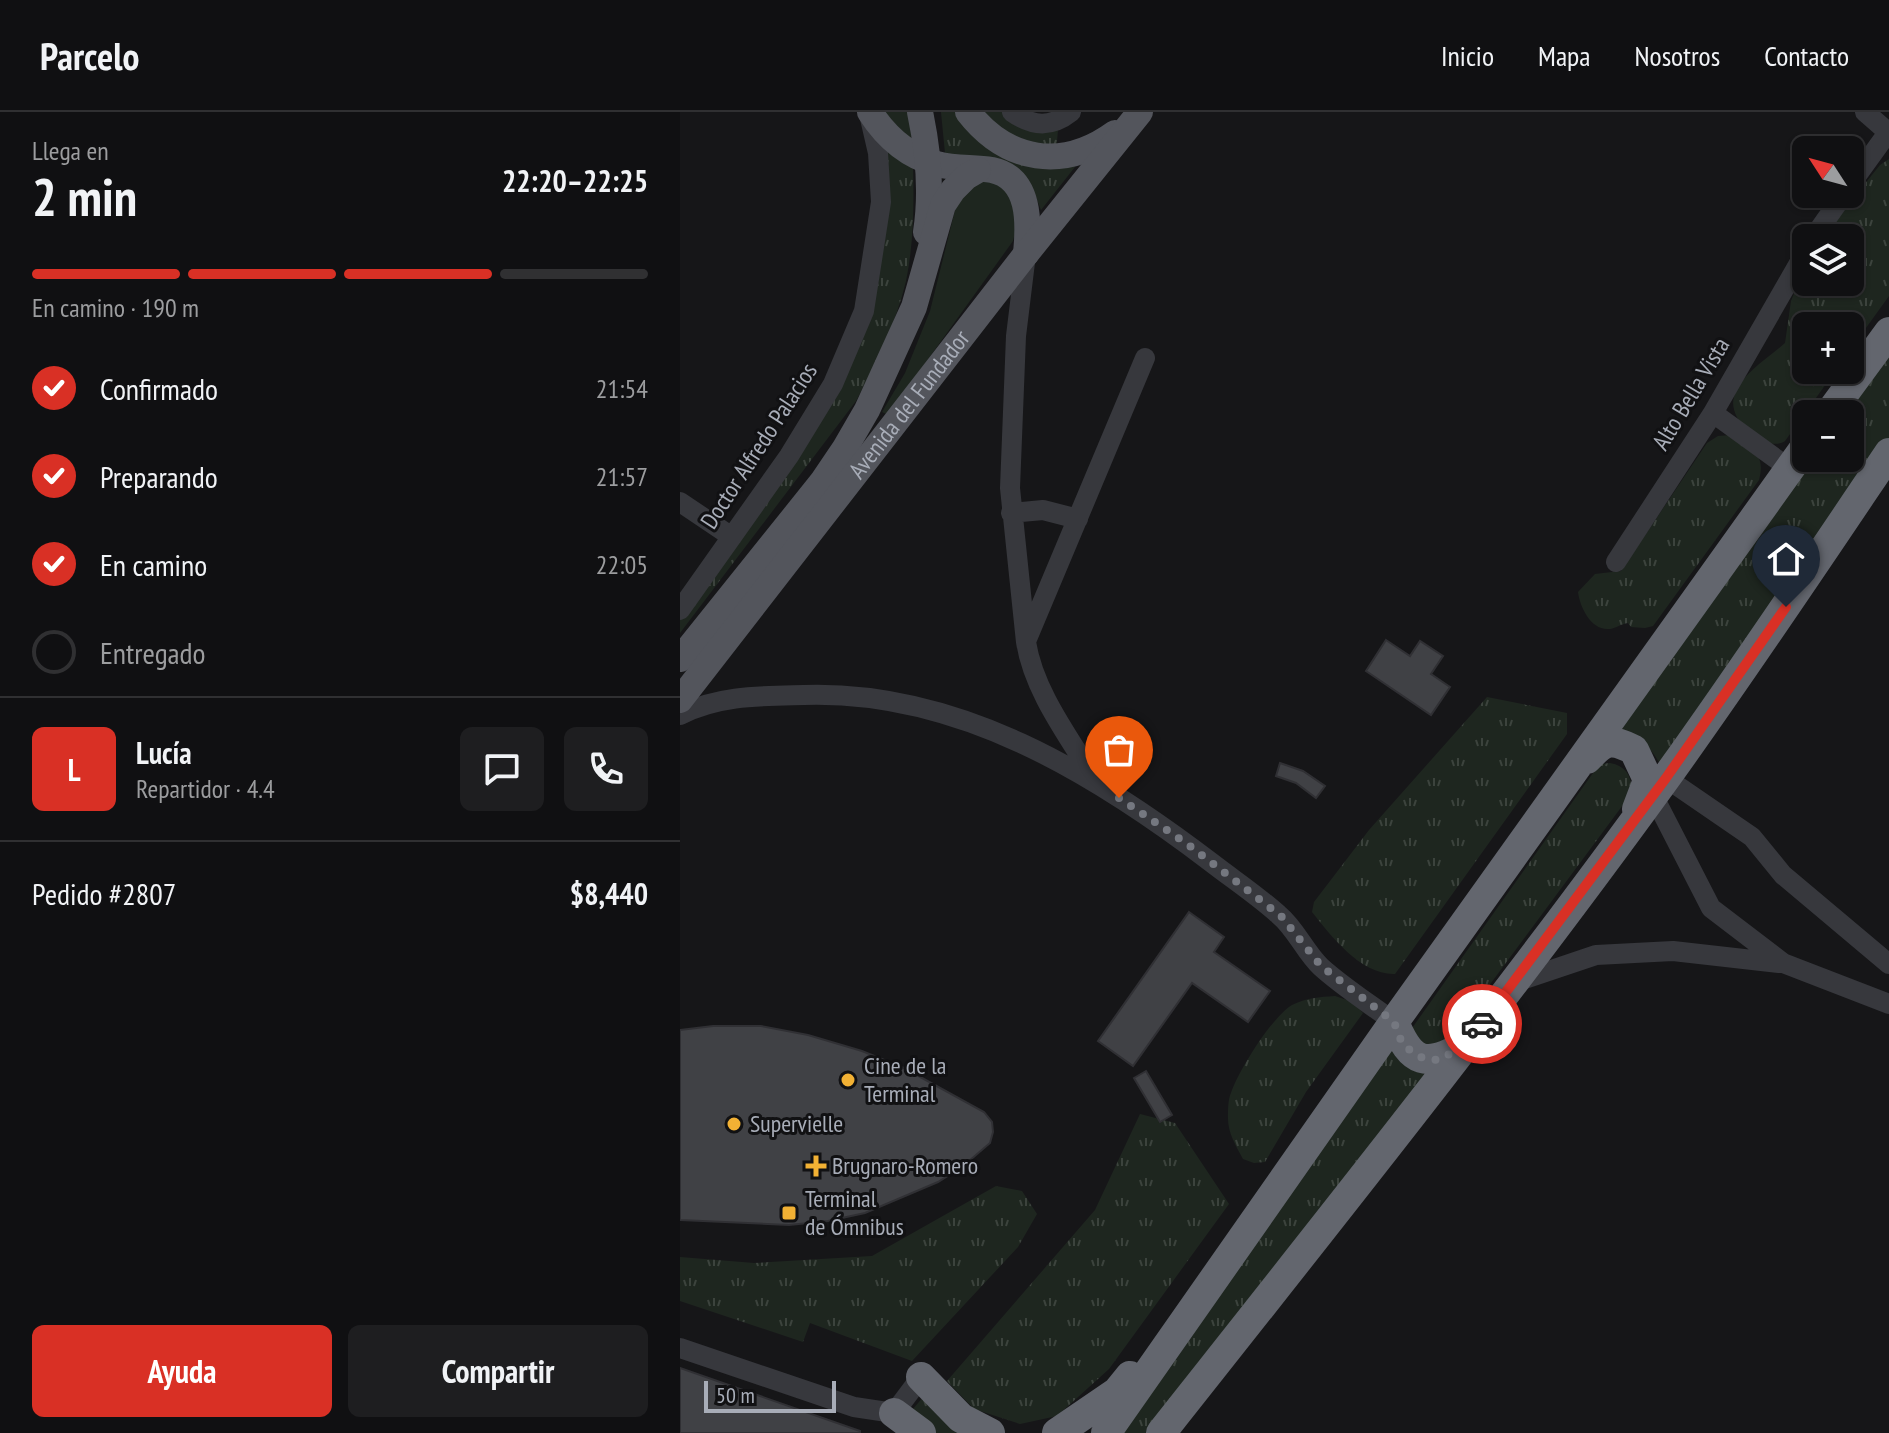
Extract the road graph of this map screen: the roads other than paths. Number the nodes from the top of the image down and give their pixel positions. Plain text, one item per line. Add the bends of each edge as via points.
1 (869, 112) edge
2 (920, 112) edge
3 (968, 112) edge
4 (1012, 112) edge
5 (1071, 112) edge
6 (1865, 112) edge
7 (1136, 117) edge
8 (1889, 132) edge
9 (927, 160) junction
10 (1864, 166) edge
11 (978, 170) junction
12 (1026, 254) junction
13 (1792, 275) edge
14 (914, 307) junction
15 (1889, 332) edge
16 (1145, 358) dead end
17 (1839, 400) edge
18 (1713, 413) junction
19 (1889, 453) edge
20 (1792, 454) edge
21 (1792, 465) edge
22 (680, 502) edge
23 (1011, 513) junction
24 (1078, 519) junction
25 (732, 537) junction
26 (1616, 562) dead end
27 (680, 610) edge
28 (1026, 642) junction
29 (680, 659) edge
30 (680, 700) edge
31 (680, 715) edge
32 (1569, 777) junction
33 (1097, 783) junction
34 (1660, 786) junction
35 (1621, 839) junction
36 (1783, 963) junction
37 (1889, 964) edge
38 (1513, 983) junction
39 (1889, 1004) edge
40 (1394, 1022) junction
41 (1465, 1046) junction
42 (1318, 1235) junction
43 (1234, 1247) junction
44 (680, 1348) edge
45 (921, 1377) joint
46 (894, 1413) junction
47 (921, 1433) edge
48 (990, 1433) edge
49 (1057, 1433) edge
50 (1106, 1433) edge
51 (1161, 1433) edge
52 (1180, 1433) edge

1 - 9 main road via 884,134
1 - 25 street, Doctor Alfredo Palacios via 881,202 864,311 833,384
2 - 9 main road
3 - 7 main road via 993,139 1036,156 1058,156 1100,144
4 - 5 street via 1035,125 1057,123
6 - 8 street
7 - 12 main road, Avenida del Fundador
8 - 10 street
9 - 11 main road
9 - 14 main road via 929,215
11 - 12 main road via 1006,175 1018,188 1026,206
11 - 14 main road via 943,205
12 - 23 street via 1016,336
12 - 30 main road, Avenida del Fundador
13 - 18 street, Alto Bella Vista
14 - 29 main road, Avenida del Fundador via 845,448
15 - 17 highway
16 - 24 street
18 - 20 street
18 - 26 street, Alto Bella Vista
19 - 34 highway
21 - 32 highway
22 - 25 street
23 - 24 street via 1043,510
23 - 28 street
24 - 28 street
25 - 27 street, Doctor Alfredo Palacios
28 - 33 street via 1043,694
31 - 33 street via 738,697 833,694 906,703 970,721
32 - 35 highway via 1602,743 1634,750 1648,780
32 - 40 highway
33 - 40 street via 1278,914 1321,966
34 - 35 highway
34 - 36 street via 1711,908
34 - 37 street via 1752,837 1783,875
35 - 38 highway
36 - 38 street via 1673,951 1596,955
36 - 39 street
38 - 41 highway
40 - 41 highway via 1402,1043 1423,1058 1438,1060
40 - 43 highway
41 - 42 highway
42 - 51 highway
42 - 52 highway
43 - 49 highway via 1117,1392
43 - 50 highway
44 - 46 street via 854,1407
45 - 46 street
45 - 48 highway via 961,1418
46 - 47 highway

